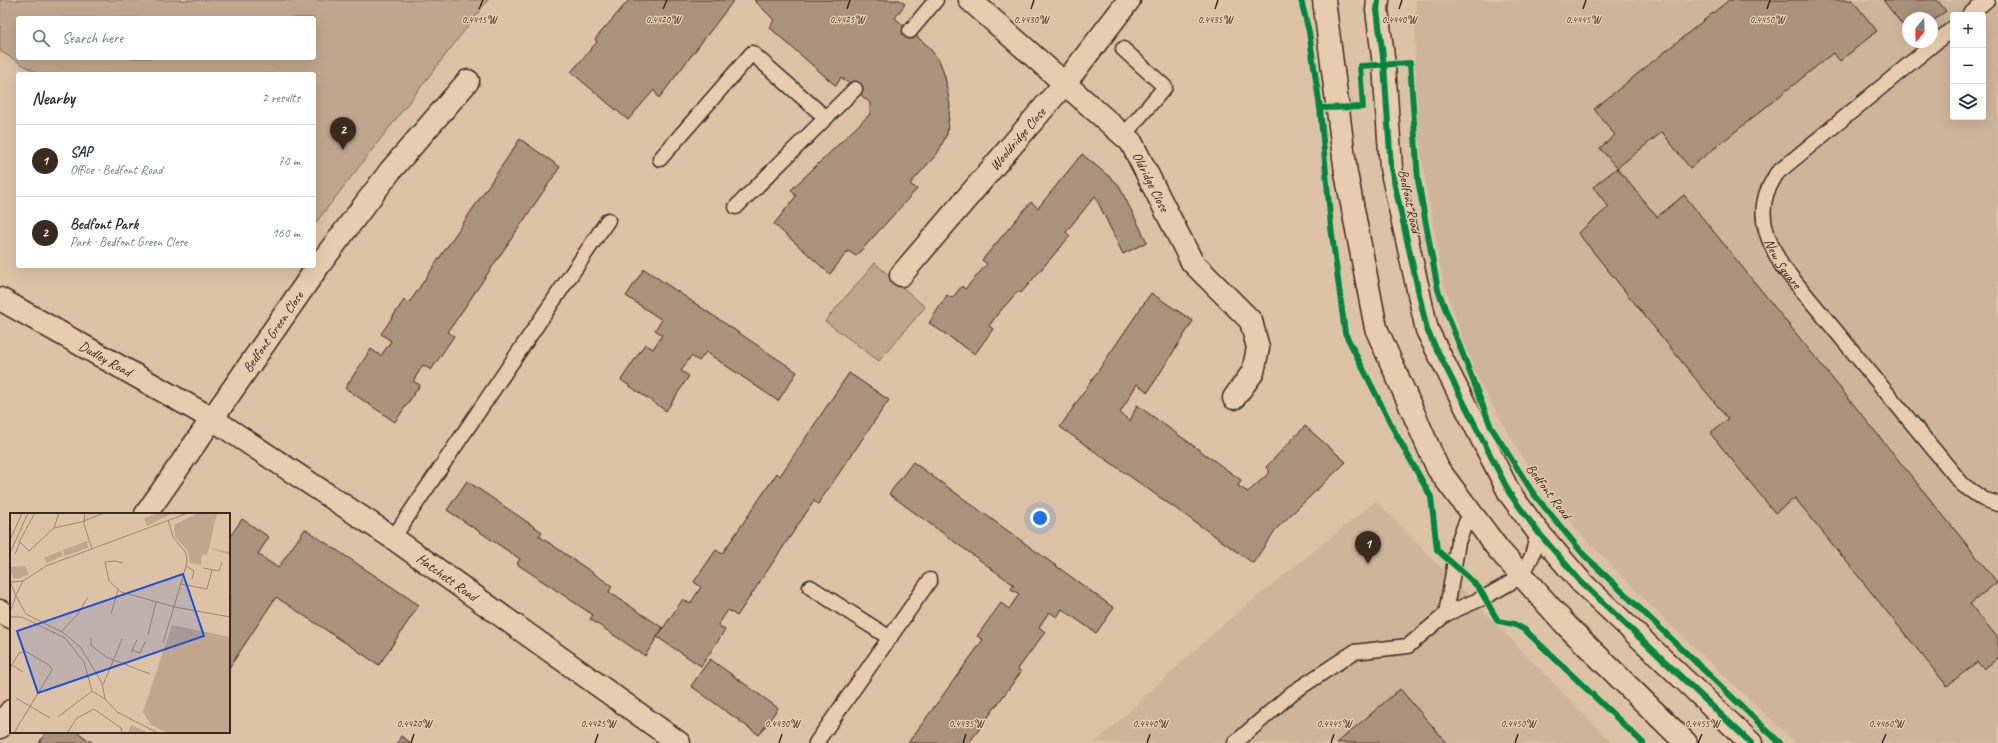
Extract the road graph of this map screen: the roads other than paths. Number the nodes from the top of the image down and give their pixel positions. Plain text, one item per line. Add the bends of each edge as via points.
1 (936, 0) edge
2 (970, 0) edge
3 (1129, 0) edge
4 (1324, 0) edge
5 (1378, 0) edge
6 (1987, 0) edge
7 (1973, 12) edge
8 (1950, 30) edge
9 (910, 31) dead end
10 (1123, 49) dead end
11 (468, 81) dead end
12 (1065, 83) junction
13 (855, 89) dead end
14 (826, 118) junction
15 (1124, 135) junction
16 (660, 159) dead end
17 (736, 207) dead end
18 (608, 220) dead end
19 (901, 276) dead end
20 (0, 299) edge
21 (1234, 398) dead end
22 (211, 418) junction
23 (1998, 504) edge
24 (1470, 512) junction
25 (147, 513) edge
26 (1538, 532) junction
27 (393, 538) junction
28 (1522, 576) junction
29 (930, 580) dead end
30 (810, 587) dead end
31 (0, 611) edge
32 (1446, 614) junction
33 (10, 616) edge
34 (890, 638) junction
35 (10, 712) edge
36 (0, 727) edge
37 (679, 743) edge
38 (816, 743) edge
39 (1235, 743) edge
40 (1686, 743) edge
41 (1751, 743) edge

1 - 9 lane
2 - 12 street, Oldridge Close
3 - 12 street, Wooldridge Close
4 - 24 street via 1346,173 1376,328 1438,469
5 - 26 street, Bedfont Road via 1391,168 1427,330 1510,494
6 - 7 lane
8 - 23 lane, New Square via 1777,173 1766,196 1763,218 1769,243 1787,272 1963,485 1983,499
10 - 15 lane via 1165,87
11 - 22 street, Bedfont Green Close via 381,182
12 - 15 street, Oldridge Close
12 - 19 street, Wooldridge Close
13 - 14 lane
14 - 16 lane via 752,53
14 - 17 lane
15 - 21 street, Oldridge Close via 1131,142 1192,262 1251,321 1258,348 1253,372
18 - 27 lane
20 - 22 street, Dudley Road
22 - 25 street, Bedfont Green Close
22 - 27 street, Hatchett Road
24 - 28 street
24 - 32 lane via 1458,542
26 - 28 lane via 1532,556
26 - 41 street, Bedfont Road via 1582,583
27 - 37 street, Hatchett Road
28 - 32 lane via 1485,597
28 - 40 street via 1567,626
29 - 34 lane
30 - 34 lane
31 - 33 street
32 - 39 lane via 1408,646 1354,652 1292,693
34 - 38 lane
35 - 36 street

